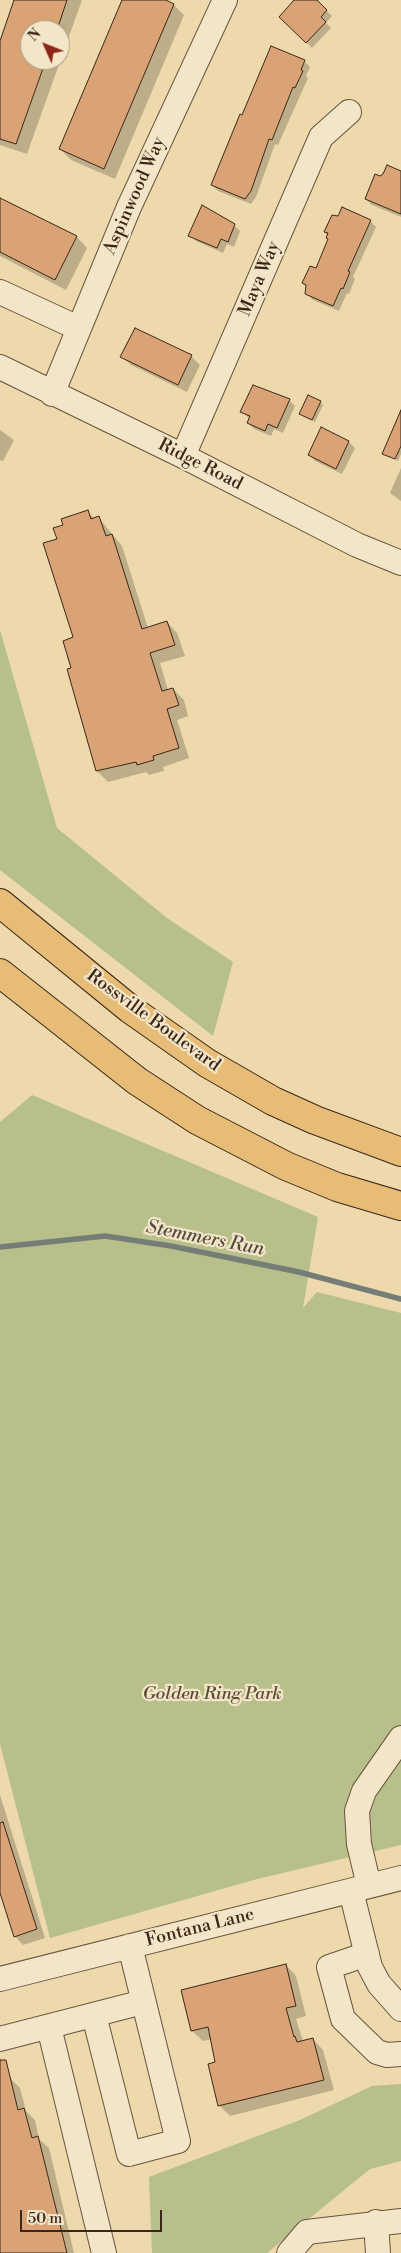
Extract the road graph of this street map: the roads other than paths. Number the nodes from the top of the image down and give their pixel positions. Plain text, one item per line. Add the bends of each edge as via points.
1 (225, 0) edge
2 (349, 112) dead end
3 (0, 292) edge
4 (78, 328) junction
5 (0, 367) edge
6 (52, 394) junction
7 (183, 456) junction
8 (401, 563) edge
9 (0, 903) edge
10 (0, 973) edge
11 (401, 1152) edge
12 (401, 1206) edge
13 (401, 1738) edge
14 (401, 1878) edge
15 (360, 1888) junction
16 (130, 1946) junction
17 (366, 1954) junction
18 (0, 1979) edge
19 (143, 2002) junction
20 (401, 2009) edge
21 (94, 2015) junction
22 (48, 2027) junction
23 (0, 2039) edge
24 (401, 2054) edge
25 (401, 2221) edge
26 (376, 2222) junction
27 (104, 2253) edge
28 (289, 2253) edge
29 (378, 2253) edge

1 - 4 street, Aspinwood Way via 129,207
2 - 7 street, Maya Way via 321,137
3 - 4 street
4 - 6 street, Aspinwood Way
5 - 6 street, Ridge Road
6 - 7 street, Ridge Road
7 - 8 street, Ridge Road via 357,546
9 - 11 main road, Rossville Boulevard via 130,1008 207,1062 272,1101
10 - 12 main road via 130,1076 197,1120 286,1166 337,1187
13 - 15 street via 364,1791 357,1811
14 - 15 street, Fontana Lane
15 - 16 street, Fontana Lane
15 - 17 street
16 - 18 street, Fontana Lane
16 - 19 street
17 - 20 street via 379,1984
17 - 24 street via 329,1967 343,2019 377,2052
19 - 21 street
19 - 21 street via 178,2141 129,2154
21 - 22 street
22 - 23 street
22 - 27 street
25 - 26 street
26 - 28 street via 307,2232
26 - 29 street

